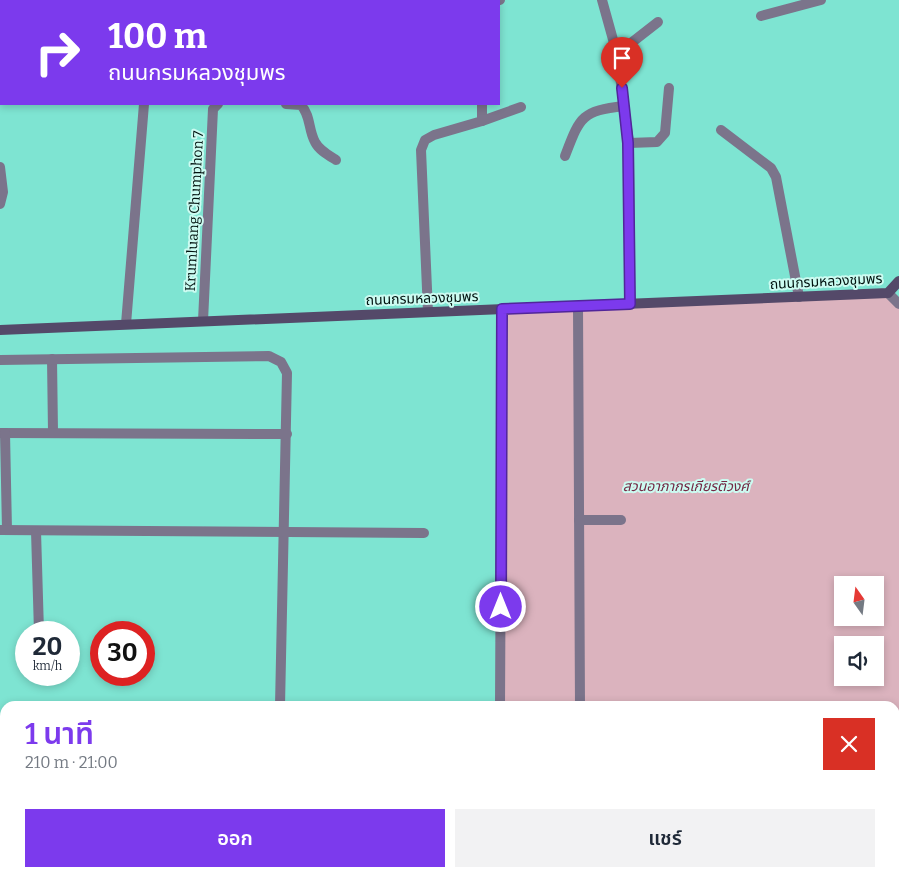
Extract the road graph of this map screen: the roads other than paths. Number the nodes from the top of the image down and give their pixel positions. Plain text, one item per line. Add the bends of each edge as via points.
1 (602, 0) edge
2 (822, 0) edge
3 (761, 16) dead end
4 (658, 22) dead end
5 (618, 54) junction
6 (669, 88) dead end
7 (144, 105) edge
8 (217, 105) edge
9 (301, 105) edge
10 (482, 105) edge
11 (624, 106) junction
12 (521, 107) dead end
13 (482, 121) junction
14 (721, 130) dead end
15 (628, 143) junction
16 (565, 156) dead end
17 (336, 160) dead end
18 (0, 167) edge
19 (0, 204) edge
20 (899, 282) edge
21 (888, 293) junction
22 (799, 296) junction
23 (630, 304) junction
24 (899, 304) edge
25 (578, 306) junction
26 (502, 309) junction
27 (428, 312) junction
28 (203, 321) junction
29 (126, 324) junction
30 (0, 330) edge
31 (0, 360) edge
32 (52, 360) junction
33 (53, 432) junction
34 (3, 433) edge
35 (287, 434) junction
36 (579, 520) junction
37 (621, 520) dead end
38 (4, 530) edge
39 (36, 530) junction
40 (283, 532) junction
41 (424, 533) dead end
42 (39, 621) edge
43 (280, 701) edge
44 (500, 701) edge
45 (580, 701) edge

1 - 5 street
2 - 3 street
4 - 5 street
5 - 11 street
6 - 15 street via 665,133 657,142
7 - 29 street
8 - 28 street, Krumluang Chumphon 7 via 213,109
9 - 17 street via 307,112 318,148
10 - 13 street
11 - 15 street
11 - 16 street via 597,109 586,117 576,126
12 - 13 street
13 - 27 street via 434,135 425,140 421,150
14 - 22 street via 770,168 776,177
15 - 23 street
18 - 19 street via 3,192
20 - 21 street, ถนนกรมหลวงชุมพร
21 - 22 street, ถนนกรมหลวงชุมพร
21 - 24 street
22 - 23 street, ถนนกรมหลวงชุมพร
23 - 25 street, ถนนกรมหลวงชุมพร
25 - 26 street, ถนนกรมหลวงชุมพร
25 - 36 street
26 - 27 street, ถนนกรมหลวงชุมพร
26 - 44 street
27 - 28 street, ถนนกรมหลวงชุมพร
28 - 29 street, ถนนกรมหลวงชุมพร
29 - 30 street, ถนนกรมหลวงชุมพร
31 - 32 street
32 - 33 street
32 - 35 street via 269,356 281,362 287,372
33 - 34 street
33 - 35 street
34 - 38 street
35 - 40 street
36 - 37 street
36 - 45 street
38 - 39 street
39 - 40 street
39 - 42 street
40 - 41 street
40 - 43 street

